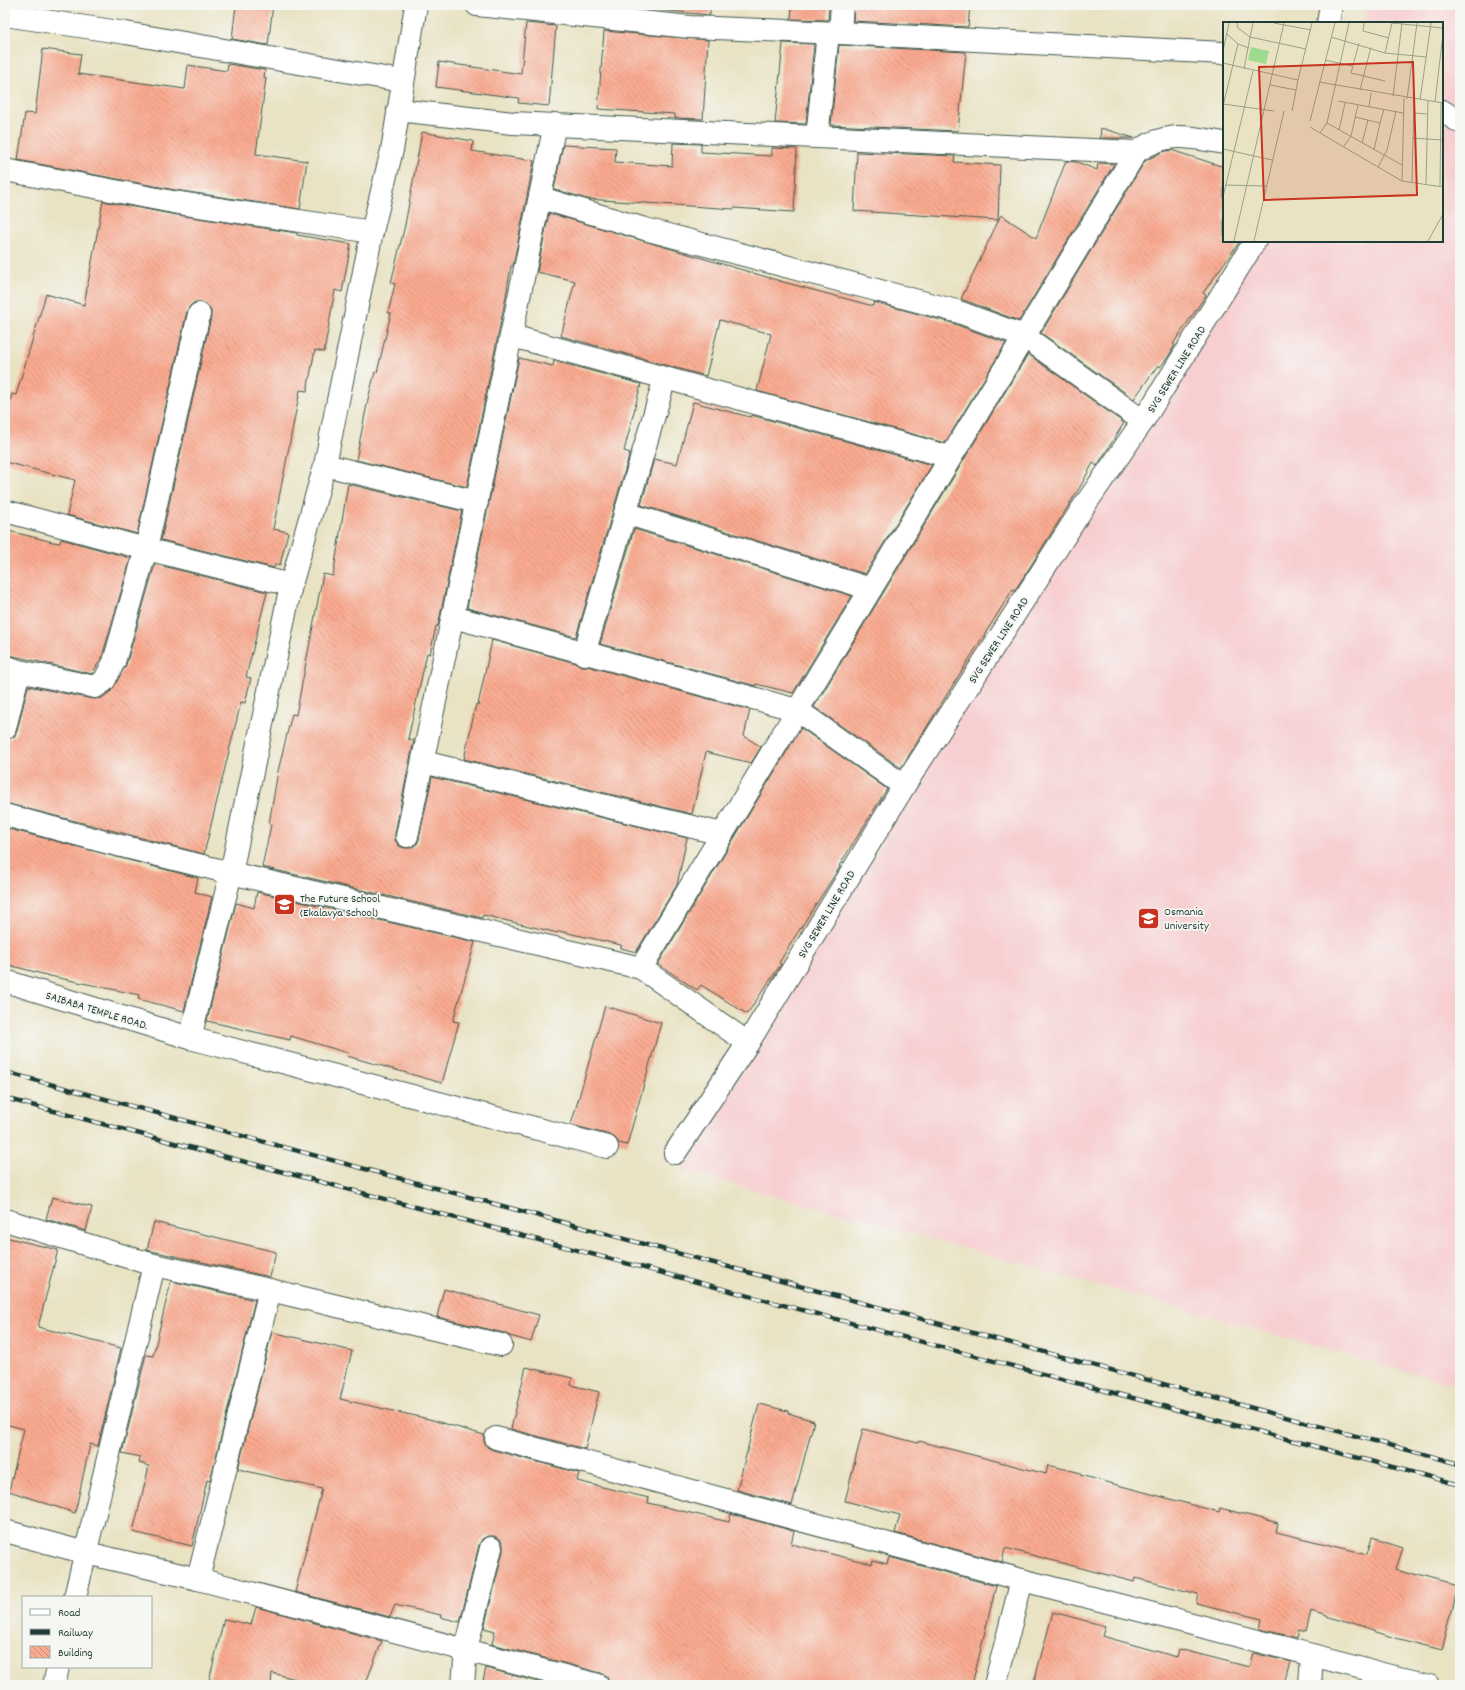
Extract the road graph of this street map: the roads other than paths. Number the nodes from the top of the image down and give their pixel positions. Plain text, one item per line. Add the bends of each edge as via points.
1 (416, 5) edge
2 (477, 5) edge
3 (842, 5) edge
4 (1331, 5) edge
5 (565, 10) edge
6 (5, 16) edge
7 (1328, 22) edge
8 (834, 33) junction
9 (1223, 53) edge
10 (402, 80) junction
11 (398, 110) junction
12 (1443, 112) edge
13 (1460, 122) edge
14 (556, 124) junction
15 (817, 137) junction
16 (1223, 144) edge
17 (1136, 152) junction
18 (5, 170) edge
19 (541, 198) junction
20 (372, 232) junction
21 (1254, 242) edge
22 (199, 314) dead end
23 (512, 336) junction
24 (1024, 336) junction
25 (665, 378) junction
26 (1143, 421) junction
27 (950, 457) junction
28 (325, 465) junction
29 (477, 502) junction
30 (5, 511) edge
31 (625, 513) junction
32 (146, 549) junction
33 (291, 585) junction
34 (871, 589) junction
35 (453, 617) junction
36 (584, 654) junction
37 (12, 669) edge
38 (797, 710) junction
39 (5, 728) edge
40 (423, 762) junction
41 (904, 786) junction
42 (5, 815) edge
43 (722, 834) junction
44 (407, 836) dead end
45 (231, 873) junction
46 (641, 968) junction
47 (5, 981) edge
48 (190, 1038) junction
49 (748, 1043) junction
50 (607, 1147) dead end
51 (675, 1153) dead end
52 (5, 1220) edge
53 (154, 1265) junction
54 (270, 1290) junction
55 (500, 1345) dead end
56 (496, 1438) dead end
57 (5, 1531) edge
58 (491, 1548) dead end
59 (86, 1553) junction
60 (198, 1579) junction
61 (1022, 1580) junction
62 (75, 1596) edge
63 (466, 1649) junction
64 (1312, 1656) junction
65 (58, 1668) edge
66 (54, 1685) edge
67 (463, 1685) edge
68 (598, 1685) edge
69 (995, 1685) edge
70 (1310, 1685) edge
71 (1428, 1685) edge

1 - 10 street
2 - 5 street
3 - 8 street
4 - 7 street
5 - 8 street via 690,27
6 - 10 street via 126,33
8 - 9 street
8 - 15 street
10 - 11 street
11 - 14 street via 513,123
11 - 20 street via 392,150
12 - 13 street
14 - 15 street
14 - 19 street
15 - 17 street
16 - 17 street via 1186,136 1148,143
17 - 24 street
18 - 20 street via 173,202
19 - 23 street
19 - 24 street via 652,231 956,311
20 - 28 street
21 - 26 street, SVG SEWER LINE ROAD
22 - 32 street
23 - 25 street
23 - 29 street
24 - 26 street
24 - 27 street
25 - 27 street
25 - 31 street
26 - 41 street, SVG SEWER LINE ROAD via 1084,506
27 - 34 street
28 - 29 street
28 - 33 street
29 - 35 street
30 - 32 street
31 - 34 street
31 - 36 street
32 - 33 street
32 - 37 street via 114,662 104,681 94,688
33 - 45 street
34 - 38 street
35 - 36 street
35 - 40 street
36 - 38 street
37 - 39 street
38 - 41 street
38 - 43 street
40 - 43 street
40 - 44 street
41 - 49 street, SVG SEWER LINE ROAD
42 - 45 street
43 - 46 street
45 - 46 street
45 - 48 street
46 - 49 street
47 - 48 street, SAIBABA TEMPLE ROAD.
48 - 50 street, SAIBABA TEMPLE ROAD.
49 - 51 street, SVG SEWER LINE ROAD
52 - 53 street
53 - 54 street
53 - 59 street
54 - 55 street
54 - 60 street
56 - 61 street
57 - 59 street
58 - 63 street
59 - 60 street
59 - 62 street
60 - 63 street
61 - 64 street
61 - 69 street
63 - 67 street
63 - 68 street
64 - 70 street
64 - 71 street
65 - 66 street

